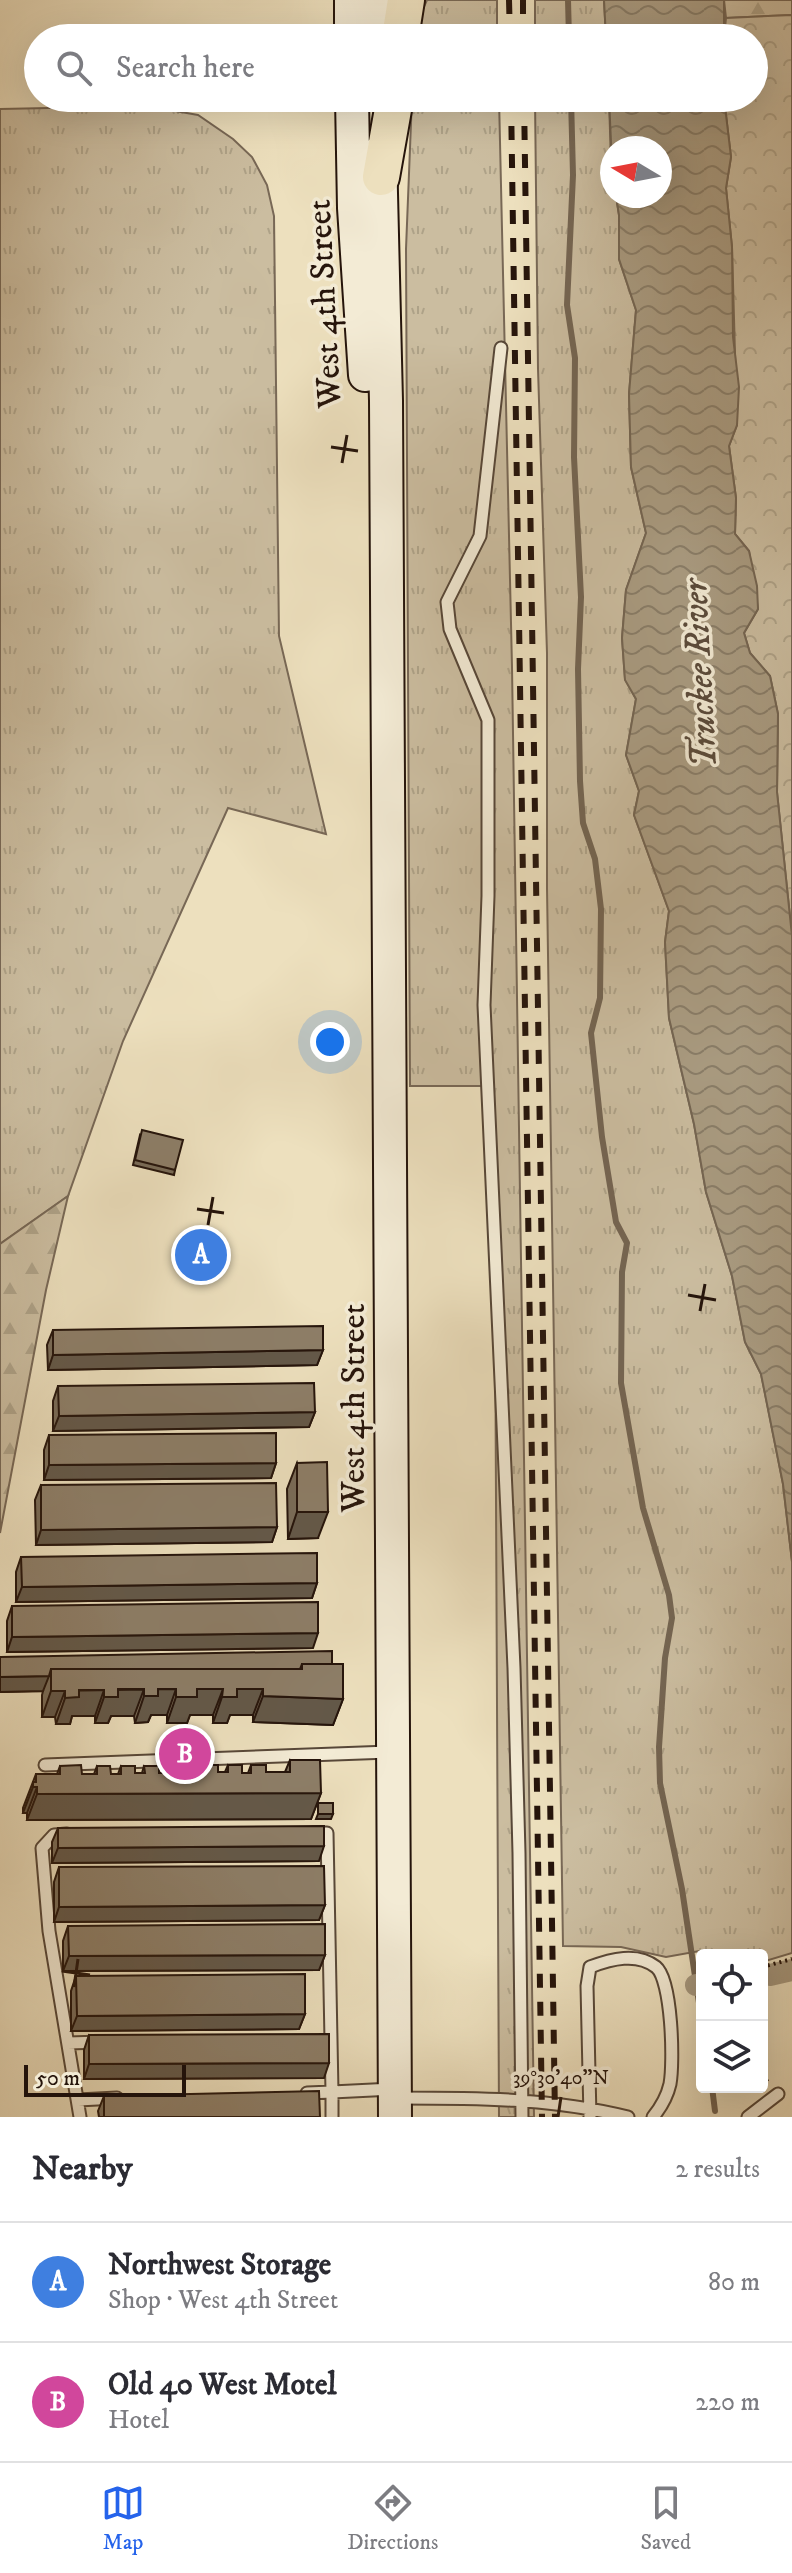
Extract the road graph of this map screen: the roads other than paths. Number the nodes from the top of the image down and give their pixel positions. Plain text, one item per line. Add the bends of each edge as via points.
1 (351, 0) edge
2 (377, 0) edge
3 (406, 0) edge
4 (351, 24) edge
5 (378, 24) edge
6 (402, 24) edge
7 (352, 112) edge
8 (380, 112) edge
9 (393, 112) edge
10 (381, 177) junction
11 (501, 348) dead end
12 (386, 698) junction
13 (392, 1752) junction
14 (45, 1765) dead end
15 (296, 1833) edge
16 (84, 1834) edge
17 (315, 2039) edge
18 (331, 2039) junction
19 (114, 2042) edge
20 (68, 2043) junction
21 (332, 2092) junction
22 (288, 2093) edge
23 (778, 2094) dead end
24 (123, 2098) edge
25 (78, 2100) junction
26 (522, 2100) junction
27 (395, 2101) edge
28 (590, 2112) edge
29 (80, 2117) edge
30 (332, 2117) edge
31 (522, 2117) edge
32 (628, 2117) edge
33 (653, 2117) edge
34 (748, 2117) edge

1 - 4 main road
2 - 5 main road
3 - 6 main road
7 - 12 main road, West 4th Street
8 - 10 main road, West 4th Street
9 - 10 main road
10 - 12 main road, West 4th Street
11 - 26 lane via 480,536 447,602 450,629 488,720 484,1005 511,1579
12 - 13 main road, West 4th Street
13 - 14 lane
13 - 27 main road, West 4th Street
15 - 18 lane via 327,1833
16 - 20 lane via 54,1835 42,1848 49,1931
17 - 18 lane
18 - 21 lane
19 - 20 lane
20 - 25 lane
21 - 22 lane
21 - 27 lane
21 - 30 lane
23 - 34 lane
24 - 25 lane
25 - 29 lane
26 - 27 lane
26 - 28 lane
26 - 31 lane
28 - 32 lane
28 - 33 lane via 590,1967 612,1958 640,1959 657,1967 666,1980 670,2080 665,2101

